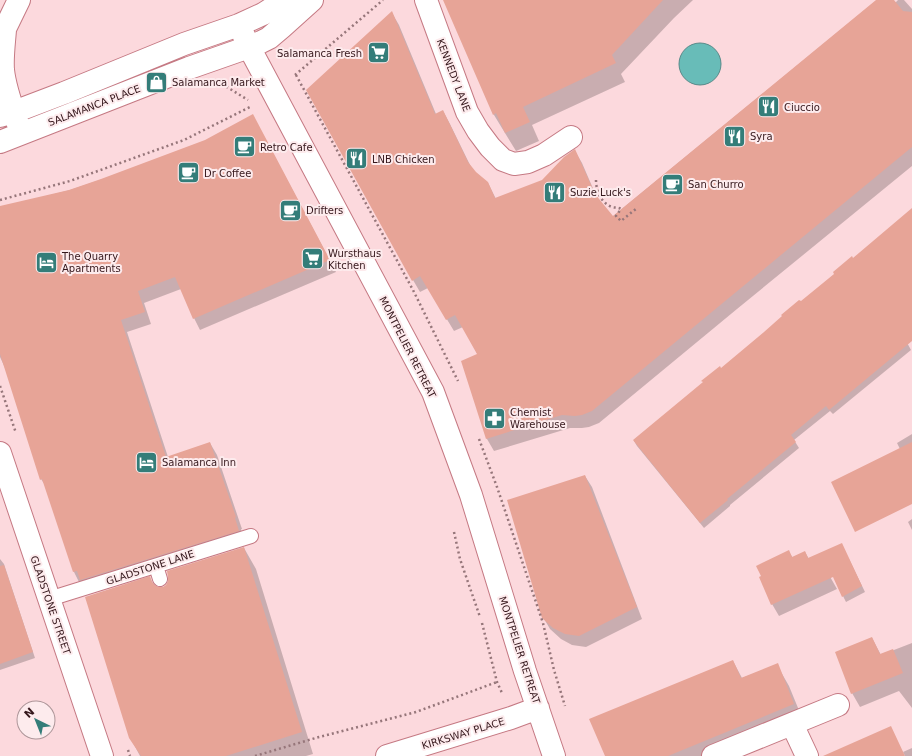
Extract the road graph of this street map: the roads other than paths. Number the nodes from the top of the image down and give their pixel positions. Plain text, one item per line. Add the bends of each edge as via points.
1 (19, 0) edge
2 (285, 0) edge
3 (312, 0) edge
4 (426, 0) edge
5 (239, 25) junction
6 (2, 34) edge
7 (249, 47) junction
8 (7, 114) edge
9 (21, 133) junction
10 (571, 137) dead end
11 (0, 142) edge
12 (0, 453) edge
13 (251, 536) dead end
14 (49, 599) junction
15 (838, 705) dead end
16 (538, 708) junction
17 (792, 724) junction
18 (102, 756) edge
19 (387, 756) edge
20 (554, 756) edge
21 (712, 756) edge
22 (807, 756) edge

1 - 6 street
2 - 5 street via 264,14
3 - 7 street, SALAMANCA PLACE via 269,38
4 - 10 street, KENNEDY LANE via 467,112 490,147 503,160 514,164 528,162
5 - 7 street, MONTPELIER RETREAT
5 - 8 street
6 - 8 street
7 - 9 street, SALAMANCA PLACE
7 - 16 street, MONTPELIER RETREAT via 264,99 433,392 471,495
8 - 9 street
9 - 11 street, SALAMANCA PLACE
12 - 14 street, GLADSTONE STREET
13 - 14 lane, GLADSTONE LANE via 158,572
14 - 18 street, GLADSTONE STREET
15 - 17 street
16 - 19 street, KIRKSWAY PLACE
16 - 20 street, MONTPELIER RETREAT
17 - 21 street
17 - 22 street

